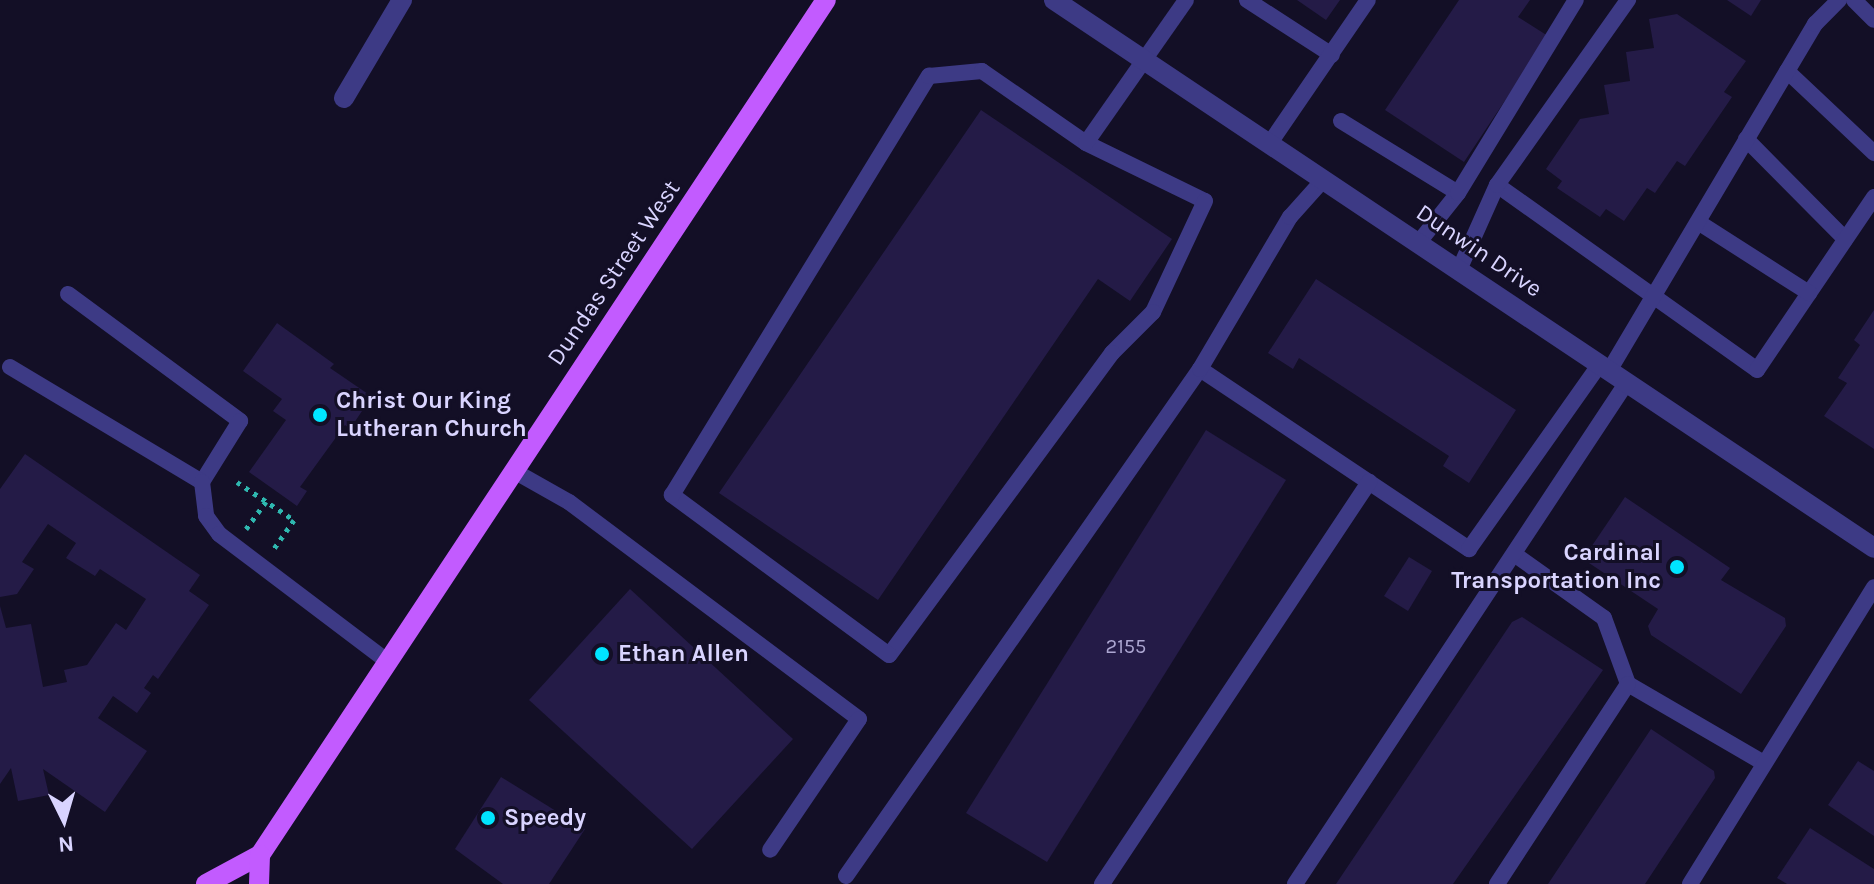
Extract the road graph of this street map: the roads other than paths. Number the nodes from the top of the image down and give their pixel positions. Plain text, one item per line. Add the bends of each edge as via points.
1 (402, 0) edge
2 (826, 0) edge
3 (1054, 0) edge
4 (1186, 0) edge
5 (1247, 0) edge
6 (1368, 0) edge
7 (1576, 0) edge
8 (1628, 0) edge
9 (1839, 0) edge
10 (1854, 0) edge
11 (1874, 20) edge
12 (1332, 55) junction
13 (1144, 58) junction
14 (1787, 71) junction
15 (344, 98) dead end
16 (1341, 121) dead end
17 (1746, 139) junction
18 (1086, 143) junction
19 (1270, 143) junction
20 (1874, 153) edge
21 (1324, 179) junction
22 (1497, 185) junction
23 (1458, 193) junction
24 (1874, 197) edge
25 (1698, 222) junction
26 (1845, 239) junction
27 (1419, 242) junction
28 (1459, 270) junction
29 (1809, 293) junction
30 (68, 294) dead end
31 (1655, 295) junction
32 (10, 367) dead end
33 (1605, 367) junction
34 (1200, 369) junction
35 (1627, 382) junction
36 (514, 471) junction
37 (202, 482) junction
38 (1369, 482) junction
39 (1874, 548) edge
40 (1514, 554) junction
41 (1874, 587) edge
42 (388, 662) junction
43 (1628, 684) junction
44 (1764, 763) junction
45 (770, 850) dead end
46 (260, 855) junction
47 (846, 876) dead end
48 (206, 884) edge
49 (259, 884) edge
50 (1102, 884) edge
51 (1295, 884) edge
52 (1497, 884) edge
53 (1690, 884) edge

1 - 15 street
2 - 36 main road, Dundas Street West
3 - 13 street, Dunwin Drive
4 - 13 lane
5 - 12 lane
6 - 12 lane
7 - 23 lane
8 - 22 lane
9 - 14 lane via 1815,24
10 - 11 lane
12 - 19 lane
13 - 18 lane
13 - 19 street, Dunwin Drive
14 - 17 lane
14 - 20 lane
16 - 23 lane
17 - 25 lane
17 - 26 lane
18 - 18 lane via 982,71 929,76 672,495 889,655 1112,353 1153,312 1205,201
19 - 21 street, Dunwin Drive
21 - 27 street, Dunwin Drive
21 - 34 lane via 1290,217
22 - 28 lane
22 - 31 lane
23 - 27 lane
24 - 26 lane
25 - 29 lane
25 - 31 lane
26 - 29 lane
27 - 28 street, Dunwin Drive
28 - 33 street, Dunwin Drive
29 - 31 lane via 1757,370
30 - 37 lane via 240,421
31 - 33 lane
32 - 37 lane
33 - 35 street, Dunwin Drive
33 - 38 lane via 1469,549
34 - 38 lane
34 - 47 lane
35 - 39 street, Dunwin Drive
35 - 40 lane
36 - 42 main road, Dundas Street West
36 - 45 lane via 569,502 859,719
37 - 42 lane via 206,516 234,547
38 - 50 lane
40 - 43 lane via 1604,618
40 - 51 lane
41 - 44 lane
42 - 46 main road, Dundas Street West
43 - 44 lane
43 - 52 lane
44 - 53 lane
46 - 48 main road, Dundas Street West
46 - 49 main road

